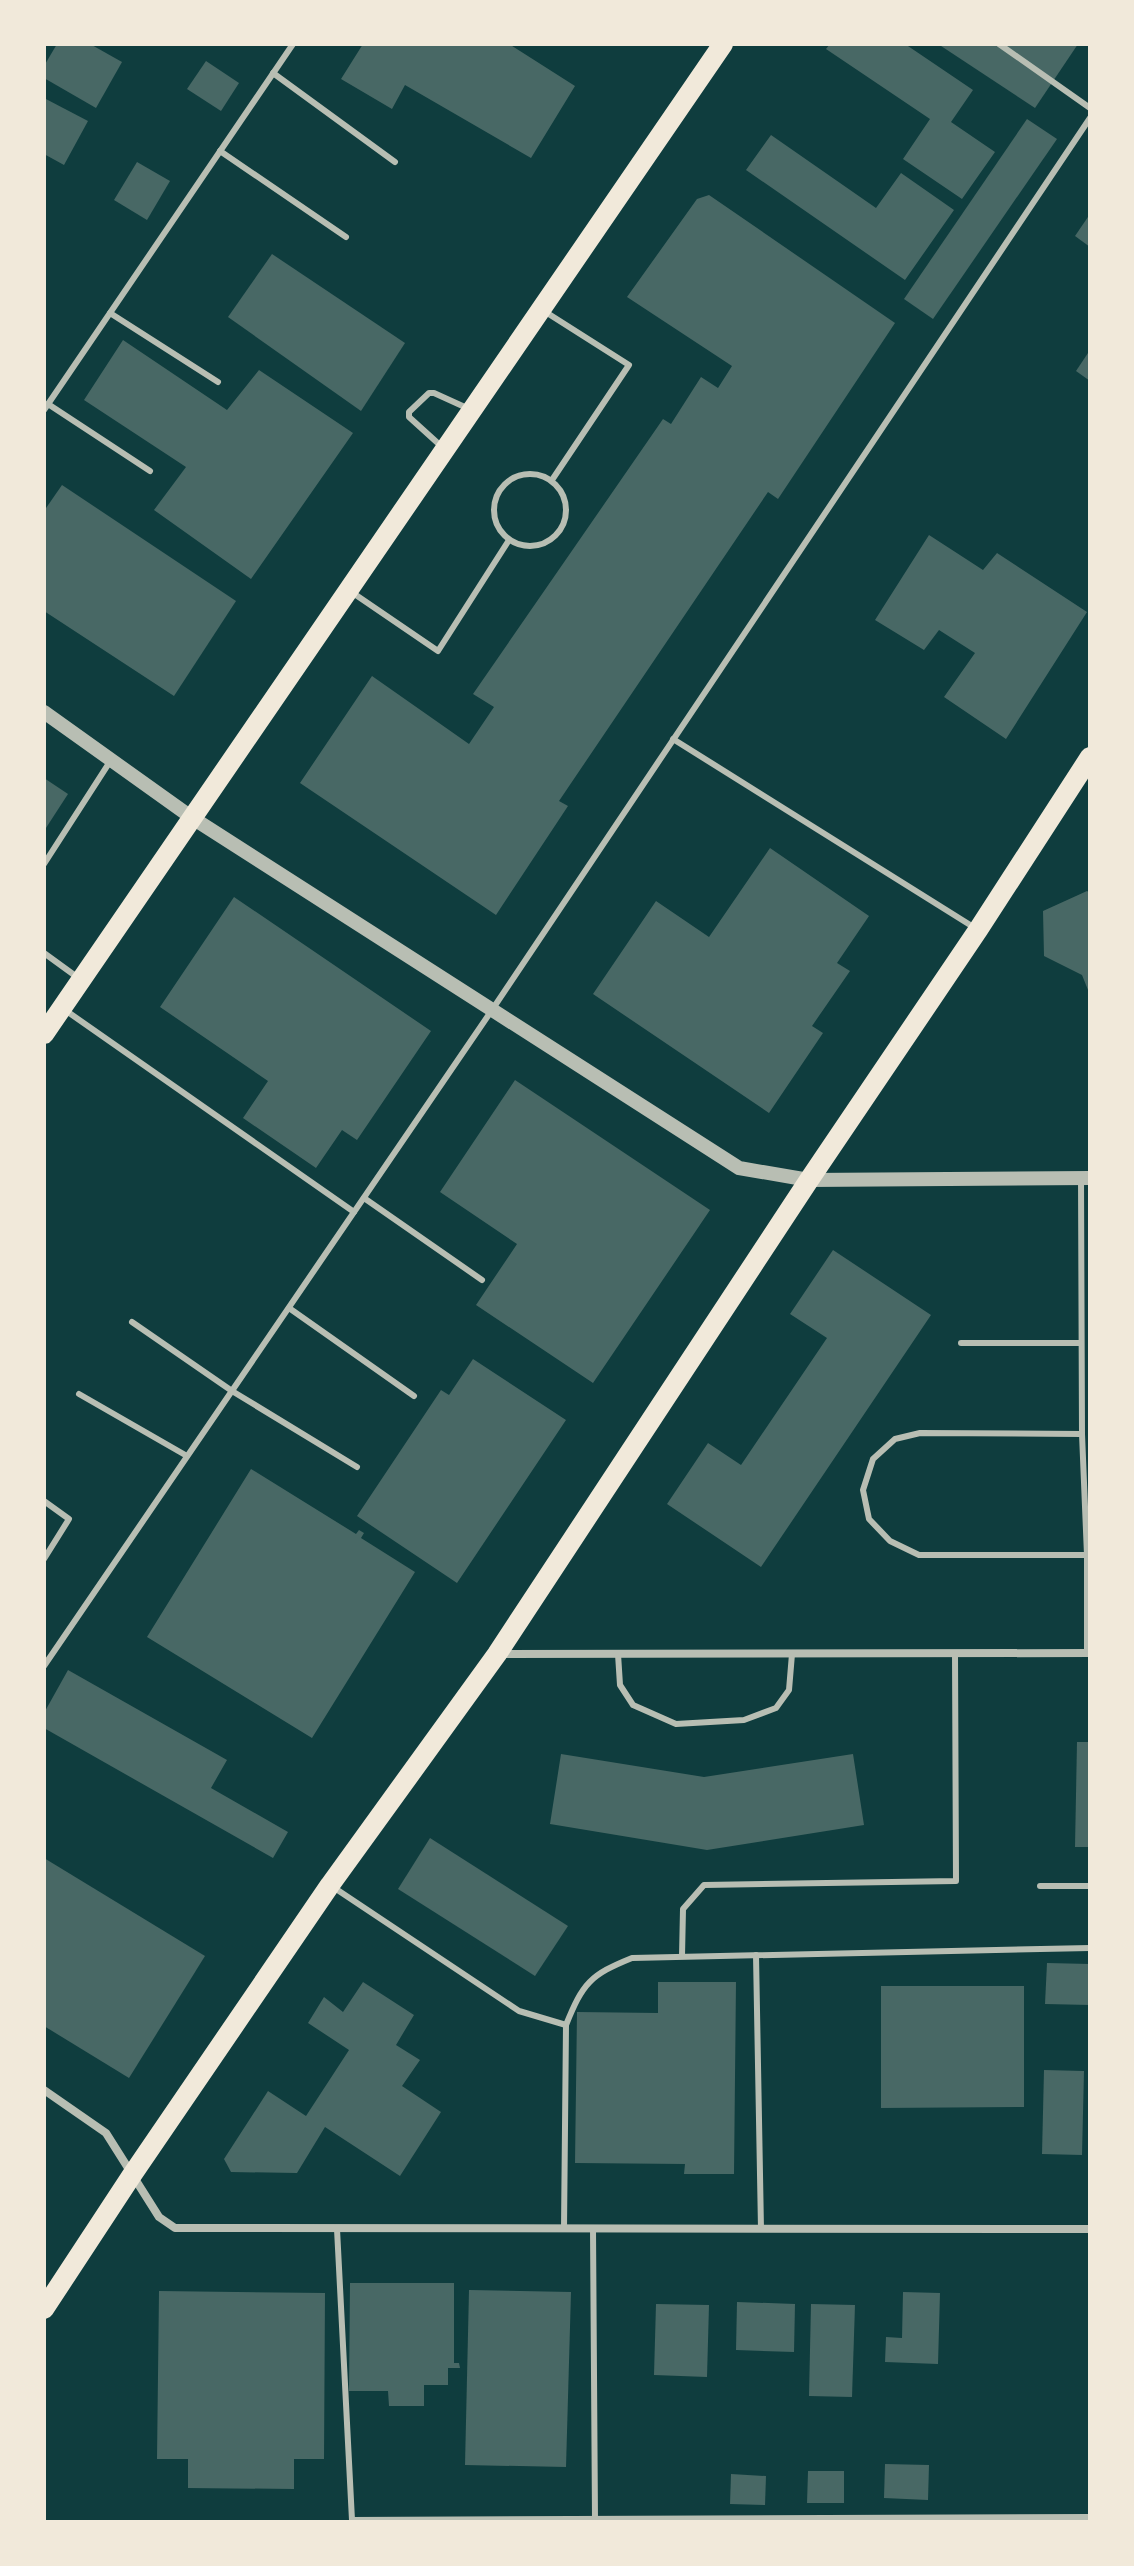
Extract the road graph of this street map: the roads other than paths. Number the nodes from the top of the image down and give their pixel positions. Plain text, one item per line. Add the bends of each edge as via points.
1 (293, 44) edge
2 (723, 44) edge
3 (999, 44) edge
4 (273, 73) junction
5 (1090, 108) edge
6 (1090, 118) edge
7 (220, 151) junction
8 (395, 162) dead end
9 (346, 237) dead end
10 (541, 309) junction
11 (110, 313) junction
12 (218, 382) dead end
13 (46, 407) edge
14 (471, 410) junction
15 (444, 449) junction
16 (150, 471) dead end
17 (552, 480) junction
18 (509, 540) junction
19 (347, 589) junction
20 (44, 712) edge
21 (673, 739) junction
22 (1090, 757) edge
23 (111, 760) junction
24 (191, 817) junction
25 (44, 864) edge
26 (978, 930) junction
27 (44, 953) edge
28 (80, 980) junction
29 (62, 1008) junction
30 (492, 1010) junction
31 (44, 1034) edge
32 (1086, 1178) edge
33 (809, 1180) junction
34 (364, 1198) junction
35 (354, 1212) junction
36 (482, 1280) dead end
37 (289, 1308) junction
38 (132, 1322) dead end
39 (961, 1343) dead end
40 (1081, 1343) junction
41 (232, 1391) junction
42 (79, 1394) dead end
43 (414, 1396) dead end
44 (1082, 1434) junction
45 (187, 1456) junction
46 (357, 1467) dead end
47 (44, 1501) edge
48 (1087, 1555) junction
49 (44, 1559) edge
50 (1088, 1653) edge
51 (497, 1654) junction
52 (618, 1654) junction
53 (792, 1654) junction
54 (955, 1654) junction
55 (44, 1666) edge
56 (330, 1885) junction
57 (1040, 1886) dead end
58 (1090, 1886) edge
59 (1090, 1948) edge
60 (756, 1955) junction
61 (682, 1956) junction
62 (566, 2025) junction
63 (44, 2090) edge
64 (132, 2175) junction
65 (337, 2229) junction
66 (564, 2229) junction
67 (593, 2229) junction
68 (761, 2229) junction
69 (1090, 2229) edge
70 (44, 2309) edge
71 (1090, 2517) edge
72 (595, 2519) junction

1 - 4 lane
2 - 10 main road
3 - 5 lane
4 - 7 lane
4 - 8 lane
6 - 21 lane
7 - 9 lane
7 - 11 lane
10 - 14 main road
10 - 17 lane via 629,365
11 - 12 lane
11 - 13 lane
13 - 16 lane
14 - 15 main road
14 - 15 lane via 429,393 409,412
15 - 19 main road
17 - 18 lane via 567,510 560,531 531,546
17 - 18 lane via 519,475 501,488 494,510
18 - 19 lane via 438,651
19 - 24 main road
20 - 23 street
21 - 26 lane
21 - 30 lane
22 - 26 main road
23 - 24 street
23 - 25 lane
24 - 28 main road
24 - 30 street
26 - 33 main road
27 - 28 lane
28 - 29 main road
29 - 31 main road
29 - 35 lane
30 - 33 street via 739,1168
30 - 34 lane
32 - 33 street
32 - 40 lane
33 - 51 main road
34 - 35 lane
34 - 36 lane
35 - 37 lane
37 - 41 lane
37 - 43 lane
38 - 41 lane
39 - 40 lane
40 - 44 lane
41 - 45 lane
41 - 46 lane
42 - 45 lane
44 - 48 lane
44 - 48 lane via 920,1433 895,1439 873,1459 863,1490 869,1519 890,1541 919,1555
45 - 55 lane
47 - 49 lane via 69,1519
48 - 50 lane
50 - 54 street
51 - 52 street
51 - 56 main road
52 - 53 street
52 - 53 lane via 620,1685 633,1705 676,1724 744,1720 776,1708 789,1690
53 - 54 street
54 - 61 lane via 956,1881 704,1885 683,1909
56 - 62 lane via 519,2011
56 - 64 main road
57 - 58 lane
59 - 60 lane
60 - 61 lane
60 - 68 lane
61 - 62 lane via 632,1958 599,1971 577,1997
62 - 66 lane
63 - 64 street via 106,2133
64 - 65 street via 159,2217 175,2228
64 - 70 main road
65 - 66 street
65 - 72 lane via 352,2520
66 - 67 street
67 - 68 street
67 - 72 lane
68 - 69 street
71 - 72 lane

